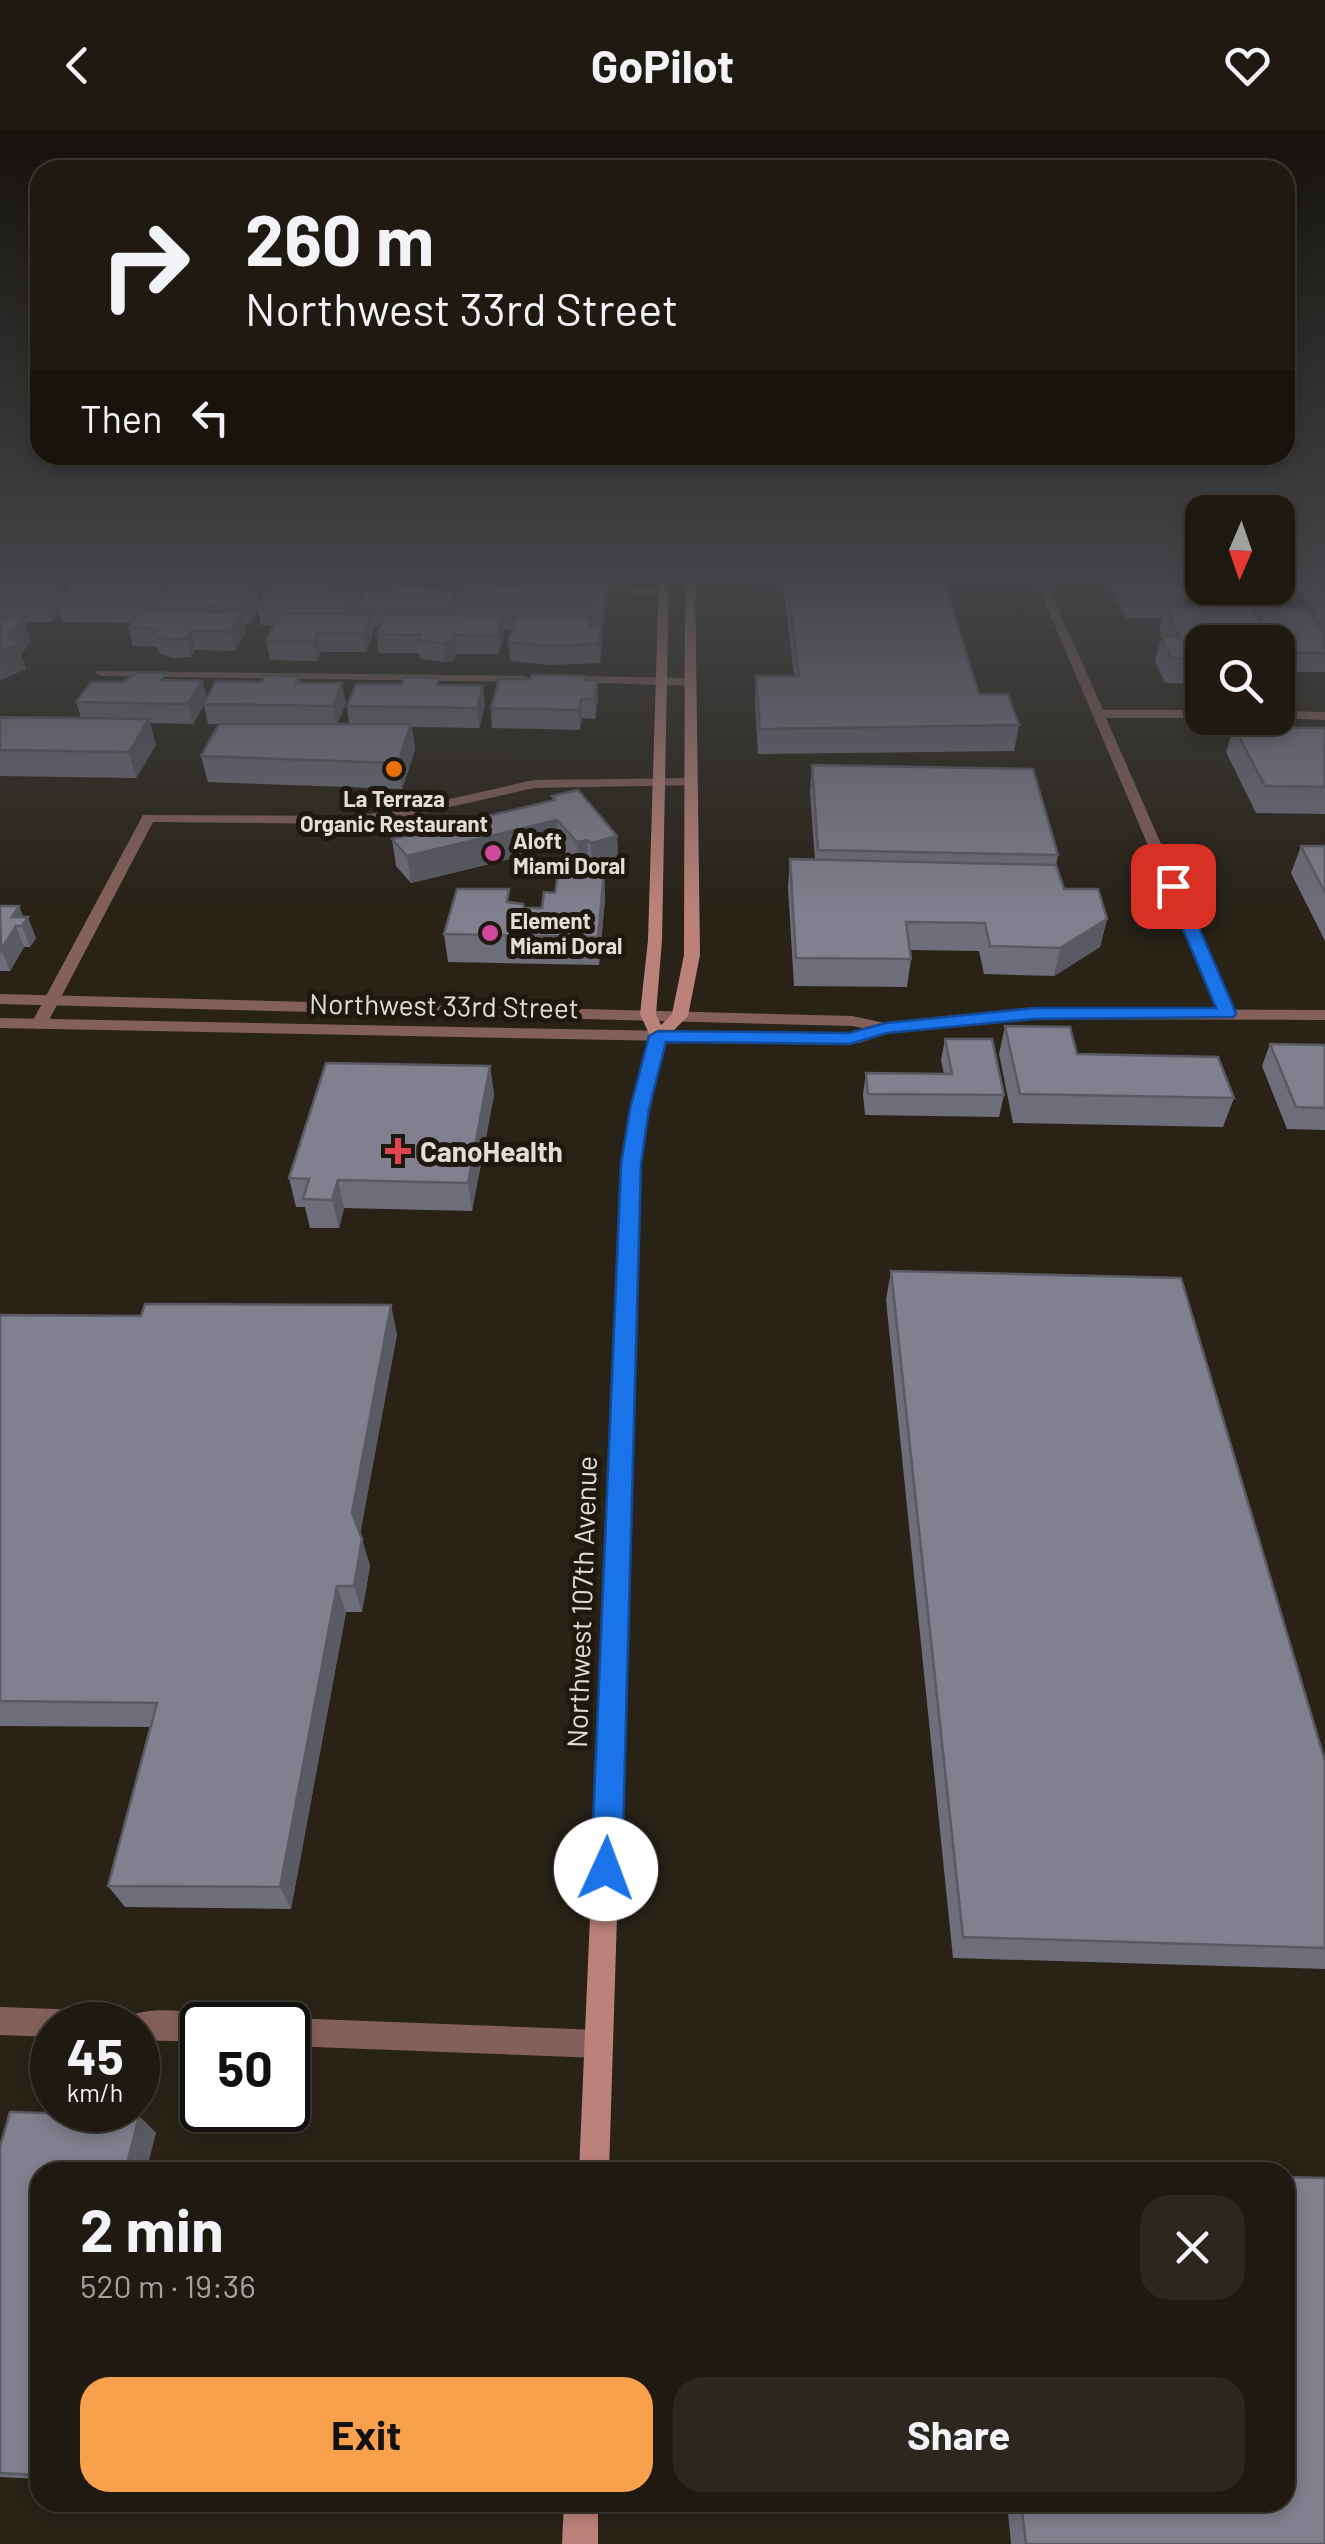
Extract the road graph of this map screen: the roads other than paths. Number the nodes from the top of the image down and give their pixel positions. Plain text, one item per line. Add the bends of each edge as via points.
1 (661, 687) edge
2 (690, 687) edge
3 (1086, 687) edge
4 (1098, 714) junction
5 (1185, 714) edge
6 (1295, 715) edge
7 (1325, 716) edge
8 (659, 782) junction
9 (691, 782) junction
10 (0, 999) edge
11 (51, 1000) junction
12 (1227, 1013) junction
13 (648, 1014) junction
14 (1325, 1015) edge
15 (680, 1016) junction
16 (0, 1023) edge
17 (39, 1024) junction
18 (886, 1028) junction
19 (658, 1036) junction
20 (0, 2021) edge
21 (30, 2022) edge
22 (310, 2033) edge
23 (599, 2044) junction
24 (594, 2162) edge
25 (582, 2512) edge
26 (580, 2544) edge

1 - 8 main road
2 - 9 main road
3 - 4 street
4 - 5 street
4 - 12 street
6 - 7 street
8 - 9 street
8 - 11 street via 534,784 354,820 148,818
8 - 13 main road
9 - 15 main road via 692,948
10 - 11 street, Northwest 33rd Street
11 - 13 street, Northwest 33rd Street
11 - 17 street
12 - 14 street, Northwest 33rd Street
12 - 18 street, Northwest 33rd Street via 1034,1014
13 - 15 street, Northwest 33rd Street
13 - 19 main road
15 - 18 street, Northwest 33rd Street via 852,1021
15 - 19 main road
16 - 17 street, Northwest 33rd Street
17 - 19 street, Northwest 33rd Street
18 - 19 street, Northwest 33rd Street via 837,1039
19 - 23 main road, Northwest 107th Avenue via 631,1164
20 - 21 street
22 - 23 street
23 - 24 main road, Northwest 107th Avenue
25 - 26 main road

